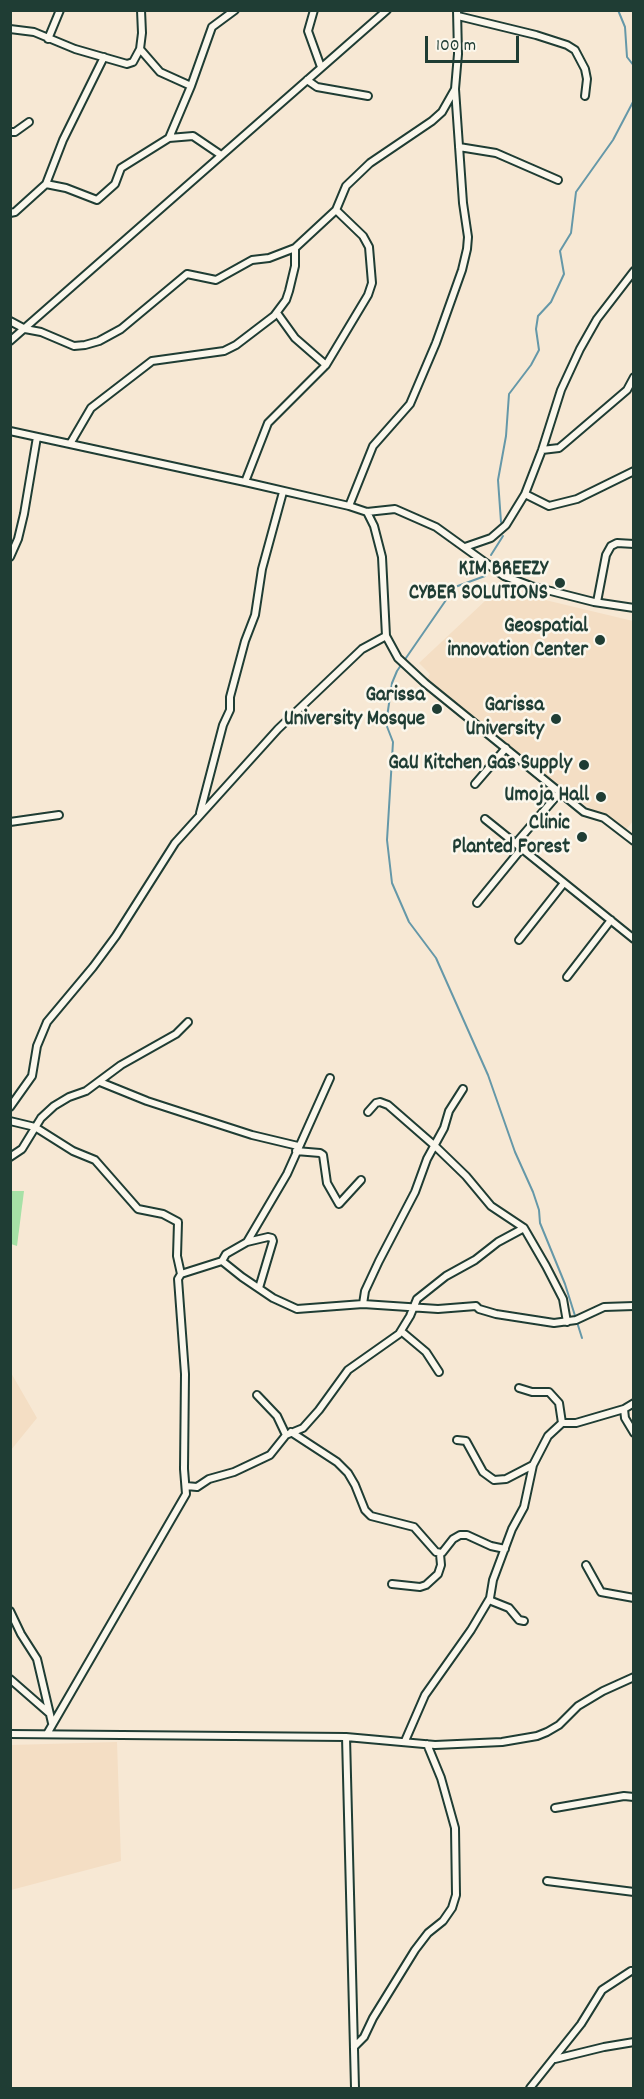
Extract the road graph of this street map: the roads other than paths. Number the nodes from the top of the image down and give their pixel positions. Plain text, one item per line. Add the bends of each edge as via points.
1 (60, 10) edge
2 (141, 10) edge
3 (234, 10) edge
4 (314, 10) edge
5 (387, 10) edge
6 (457, 13) edge
7 (10, 29) edge
8 (48, 39) junction
9 (140, 49) junction
10 (104, 57) junction
11 (321, 67) junction
12 (307, 80) junction
13 (191, 86) junction
14 (456, 89) junction
15 (368, 96) dead end
16 (585, 96) dead end
17 (29, 122) dead end
18 (10, 132) edge
19 (169, 138) junction
20 (459, 147) junction
21 (221, 155) junction
22 (558, 180) dead end
23 (46, 184) junction
24 (336, 210) junction
25 (10, 213) edge
26 (295, 248) junction
27 (633, 271) edge
28 (277, 313) junction
29 (10, 321) edge
30 (25, 329) junction
31 (10, 341) edge
32 (326, 365) junction
33 (633, 377) edge
34 (10, 431) edge
35 (37, 437) junction
36 (70, 444) junction
37 (542, 450) junction
38 (633, 471) edge
39 (245, 482) junction
40 (283, 492) junction
41 (525, 494) junction
42 (349, 506) junction
43 (367, 512) junction
44 (633, 544) edge
45 (465, 547) junction
46 (10, 557) edge
47 (597, 602) junction
48 (633, 608) edge
49 (386, 636) junction
50 (506, 748) junction
51 (475, 784) dead end
52 (560, 792) junction
53 (200, 813) junction
54 (59, 815) dead end
55 (485, 819) dead end
56 (10, 822) edge
57 (633, 841) edge
58 (516, 843) junction
59 (522, 848) junction
60 (564, 883) junction
61 (477, 903) dead end
62 (611, 920) junction
63 (633, 939) edge
64 (519, 940) dead end
65 (567, 977) dead end
66 (188, 1022) dead end
67 (330, 1078) dead end
68 (100, 1082) junction
69 (463, 1089) dead end
70 (10, 1107) edge
71 (368, 1112) dead end
72 (10, 1120) edge
73 (35, 1127) junction
74 (435, 1146) junction
75 (297, 1148) junction
76 (10, 1157) edge
77 (361, 1180) dead end
78 (524, 1228) junction
79 (247, 1242) junction
80 (222, 1261) junction
81 (181, 1274) junction
82 (259, 1288) junction
83 (363, 1304) junction
84 (633, 1306) edge
85 (412, 1308) junction
86 (567, 1322) junction
87 (401, 1331) junction
88 (439, 1372) dead end
89 (519, 1388) dead end
90 (257, 1395) dead end
91 (633, 1403) edge
92 (624, 1409) junction
93 (562, 1423) junction
94 (289, 1433) junction
95 (633, 1433) edge
96 (457, 1440) dead end
97 (533, 1465) junction
98 (186, 1486) junction
99 (505, 1549) junction
100 (440, 1554) junction
101 (586, 1565) dead end
102 (392, 1584) dead end
103 (633, 1598) edge
104 (489, 1600) junction
105 (10, 1611) edge
106 (524, 1621) dead end
107 (633, 1677) edge
108 (10, 1679) edge
109 (49, 1714) junction
110 (52, 1723) junction
111 (10, 1734) edge
112 (47, 1734) junction
113 (346, 1737) junction
114 (405, 1741) junction
115 (427, 1744) junction
116 (633, 1797) edge
117 (555, 1808) dead end
118 (547, 1881) dead end
119 (633, 1892) edge
120 (631, 1971) dead end
121 (633, 2042) edge
122 (354, 2047) junction
123 (554, 2059) junction
124 (355, 2088) edge
125 (530, 2088) edge

1 - 8 street
2 - 9 street
3 - 13 street via 212,27
4 - 11 street via 308,31
5 - 11 street
6 - 14 street
6 - 16 street via 575,50 585,69
7 - 8 street via 34,32
8 - 10 street
9 - 10 street via 133,62 127,64
9 - 13 street via 160,72
10 - 23 street
11 - 12 street
12 - 15 street via 317,87
12 - 21 street
13 - 19 street
14 - 20 street
14 - 24 street via 432,121 370,163 346,186
17 - 18 street
19 - 21 street via 193,136
19 - 23 street via 121,168 115,184 97,201
20 - 22 street via 496,153
20 - 42 street via 468,237 462,270 410,404 374,446
21 - 30 street
23 - 25 street
24 - 26 street
24 - 32 street via 369,247 372,283
26 - 28 street via 289,291
26 - 30 street via 252,260 216,280 187,274 121,329 99,341 74,346
27 - 37 street via 580,349 561,390
28 - 32 street via 295,338
28 - 36 street via 224,351 152,361 91,408
29 - 30 street
30 - 31 street
32 - 39 street via 268,423
33 - 37 street via 627,390 559,448
34 - 35 street
35 - 36 street
35 - 46 street via 24,514
36 - 39 street
37 - 41 street
38 - 41 street via 577,499 549,506
39 - 40 street
40 - 42 street
40 - 53 street via 262,568 255,615
41 - 45 street via 506,525 491,538
42 - 43 street
43 - 45 street via 395,509 409,514
43 - 49 street via 382,558
44 - 47 street via 611,546
45 - 47 street via 504,576
47 - 48 street
49 - 50 street via 407,668
49 - 53 street via 356,655 278,729
50 - 51 street
50 - 52 street
52 - 57 street via 584,812 604,818
52 - 58 street
53 - 70 street via 175,843 116,936 47,1022 37,1046 32,1076
54 - 56 street
55 - 58 street
58 - 59 street
59 - 60 street
59 - 61 street
60 - 62 street
60 - 64 street
62 - 63 street
62 - 65 street
66 - 68 street via 176,1034 121,1065
67 - 75 street
68 - 73 street via 54,1106
68 - 75 street via 147,1101
69 - 74 street
71 - 74 street via 376,1103 388,1105
72 - 73 street
73 - 76 street via 22,1149
73 - 81 street via 95,1160 132,1205 177,1222
74 - 78 street via 491,1206
74 - 83 street via 365,1291
75 - 77 street via 323,1155 327,1183 339,1204
75 - 79 street via 276,1194
78 - 85 street via 446,1276 417,1299
78 - 86 street via 562,1299
79 - 80 street via 226,1254
79 - 82 street via 272,1238
80 - 81 street
80 - 82 street
81 - 98 street via 178,1279 185,1374
82 - 83 street via 297,1309
83 - 85 street
84 - 86 street via 604,1307
85 - 86 street via 476,1306 538,1322
85 - 87 street
87 - 88 street via 426,1352
87 - 94 street via 348,1370 303,1428
89 - 93 street via 549,1392 560,1403
90 - 94 street
91 - 92 street
92 - 93 street via 576,1423
92 - 95 street
93 - 97 street via 548,1436
94 - 98 street via 270,1455 197,1486
94 - 100 street via 348,1473 371,1516 414,1527
96 - 97 street via 466,1441 483,1472 494,1480 506,1479
97 - 99 street via 524,1507
98 - 110 street via 186,1494 169,1525
99 - 100 street via 467,1534 460,1535
99 - 104 street
100 - 102 street via 438,1574 426,1585
101 - 103 street via 601,1592
104 - 106 street via 509,1608
104 - 114 street via 425,1695
105 - 109 street via 37,1659
107 - 115 street via 603,1690 578,1706 559,1725 537,1736 502,1742
108 - 109 street
109 - 110 street
110 - 112 street
111 - 112 street
112 - 113 street
113 - 114 street
113 - 122 street
114 - 115 street
115 - 122 street via 455,1828 456,1895 452,1908 416,1950 364,2037
116 - 117 street
118 - 119 street
120 - 123 street via 602,1990
121 - 123 street
122 - 124 street
123 - 125 street

